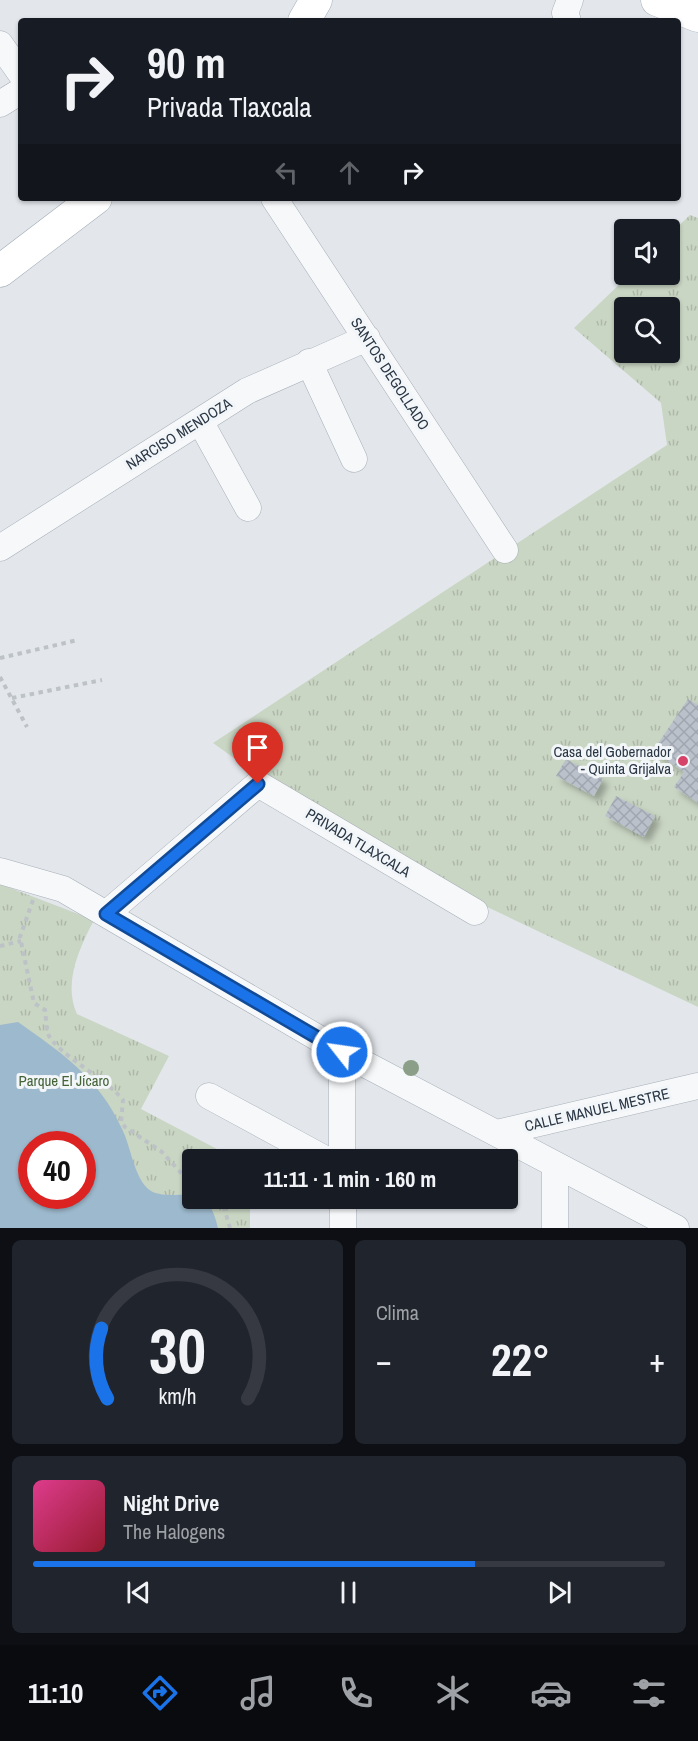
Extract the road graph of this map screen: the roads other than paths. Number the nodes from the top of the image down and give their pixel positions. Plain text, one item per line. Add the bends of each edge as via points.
1 (316, 0) edge
2 (570, 0) edge
3 (657, 0) edge
4 (698, 16) edge
5 (306, 18) edge
6 (567, 18) edge
7 (0, 44) edge
8 (18, 70) edge
9 (18, 93) edge
10 (0, 104) edge
11 (92, 201) edge
12 (276, 201) edge
13 (0, 271) edge
14 (367, 338) junction
15 (309, 362) junction
16 (200, 421) junction
17 (354, 459) dead end
18 (248, 508) dead end
19 (0, 548) edge
20 (505, 550) dead end
21 (0, 854) edge
22 (0, 871) edge
23 (52, 886) junction
24 (475, 912) dead end
25 (106, 914) junction
26 (342, 1052) junction
27 (698, 1086) edge
28 (209, 1096) dead end
29 (497, 1133) junction
30 (307, 1149) edge
31 (342, 1149) edge
32 (555, 1165) junction
33 (343, 1209) edge
34 (343, 1228) edge
35 (555, 1228) edge
36 (676, 1228) edge

1 - 5 main road
2 - 6 street
3 - 4 main road
7 - 8 street
9 - 10 street
11 - 13 main road
12 - 14 street, SANTOS DEGOLLADO
14 - 15 street, NARCISO MENDOZA
14 - 20 street, SANTOS DEGOLLADO
15 - 16 street, NARCISO MENDOZA via 247,391
15 - 17 street
16 - 18 street
16 - 19 street, NARCISO MENDOZA
21 - 23 street
22 - 23 street
23 - 25 street
24 - 25 street, PRIVADA TLAXCALA via 258,784
25 - 26 street
26 - 29 street
26 - 31 street
27 - 29 street, CALLE MANUEL MESTRE
28 - 30 street
29 - 32 street
32 - 35 street
32 - 36 street
33 - 34 street

